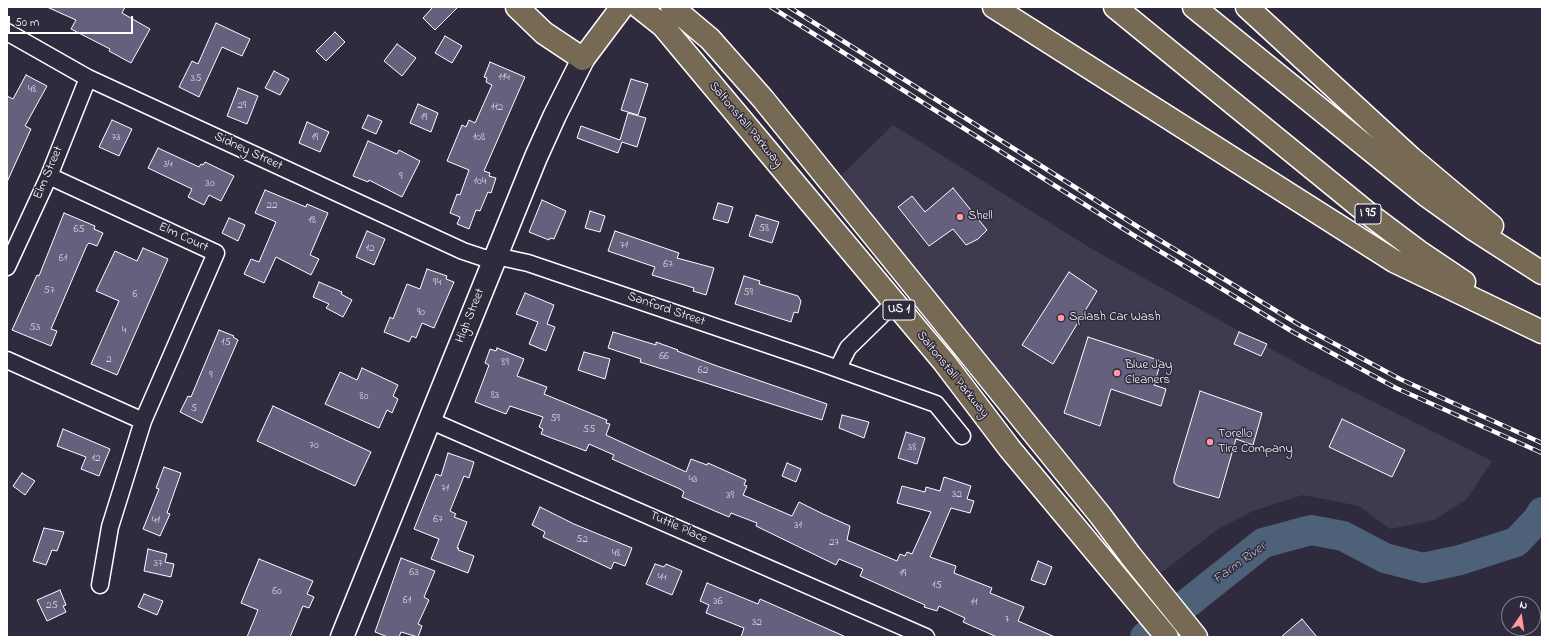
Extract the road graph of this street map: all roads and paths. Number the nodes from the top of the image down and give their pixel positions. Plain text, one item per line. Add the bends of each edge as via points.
1 (517, 7) edge
2 (639, 7) edge
3 (672, 7) edge
4 (994, 7) edge
5 (1115, 7) edge
6 (1194, 7) edge
7 (1247, 7) edge
8 (617, 13) edge
9 (7, 32) edge
10 (583, 59) junction
11 (88, 78) junction
12 (49, 176) junction
13 (494, 259) junction
14 (1542, 265) edge
15 (7, 267) edge
16 (1542, 272) edge
17 (893, 304) junction
18 (1542, 331) edge
19 (7, 360) edge
20 (838, 368) junction
21 (143, 420) junction
22 (429, 420) junction
23 (962, 436) dead end
24 (100, 585) dead end
25 (1190, 630) edge
26 (342, 637) edge
27 (926, 637) edge
28 (1167, 637) edge

1 - 10 main road via 544,33
2 - 17 main road, Saltonstall Parkway / US 1 via 663,26
3 - 25 main road, Saltonstall Parkway / US 1 via 710,40 763,99 1100,514
4 - 18 main road via 1394,261
5 - 18 main road, I 95 via 1370,215 1468,285
6 - 16 main road via 1426,195 1475,230
7 - 14 main road via 1411,158
8 - 10 main road, High Street
9 - 11 street, Sidney Street
10 - 13 main road, High Street via 555,115
11 - 12 street, Elm Street
11 - 13 street, Sidney Street via 462,251
12 - 15 street, Elm Street
12 - 21 street, Elm Court via 216,253
13 - 20 street, Sanford Street via 505,258 528,263
13 - 22 main road, High Street
17 - 20 street via 848,348
17 - 28 main road, Saltonstall Parkway / US 1 via 944,362 1010,449
19 - 21 street
20 - 23 street, Sanford Street via 936,404
21 - 24 street, Elm Court via 110,526
22 - 26 main road, High Street
22 - 27 street, Tuttle Place

